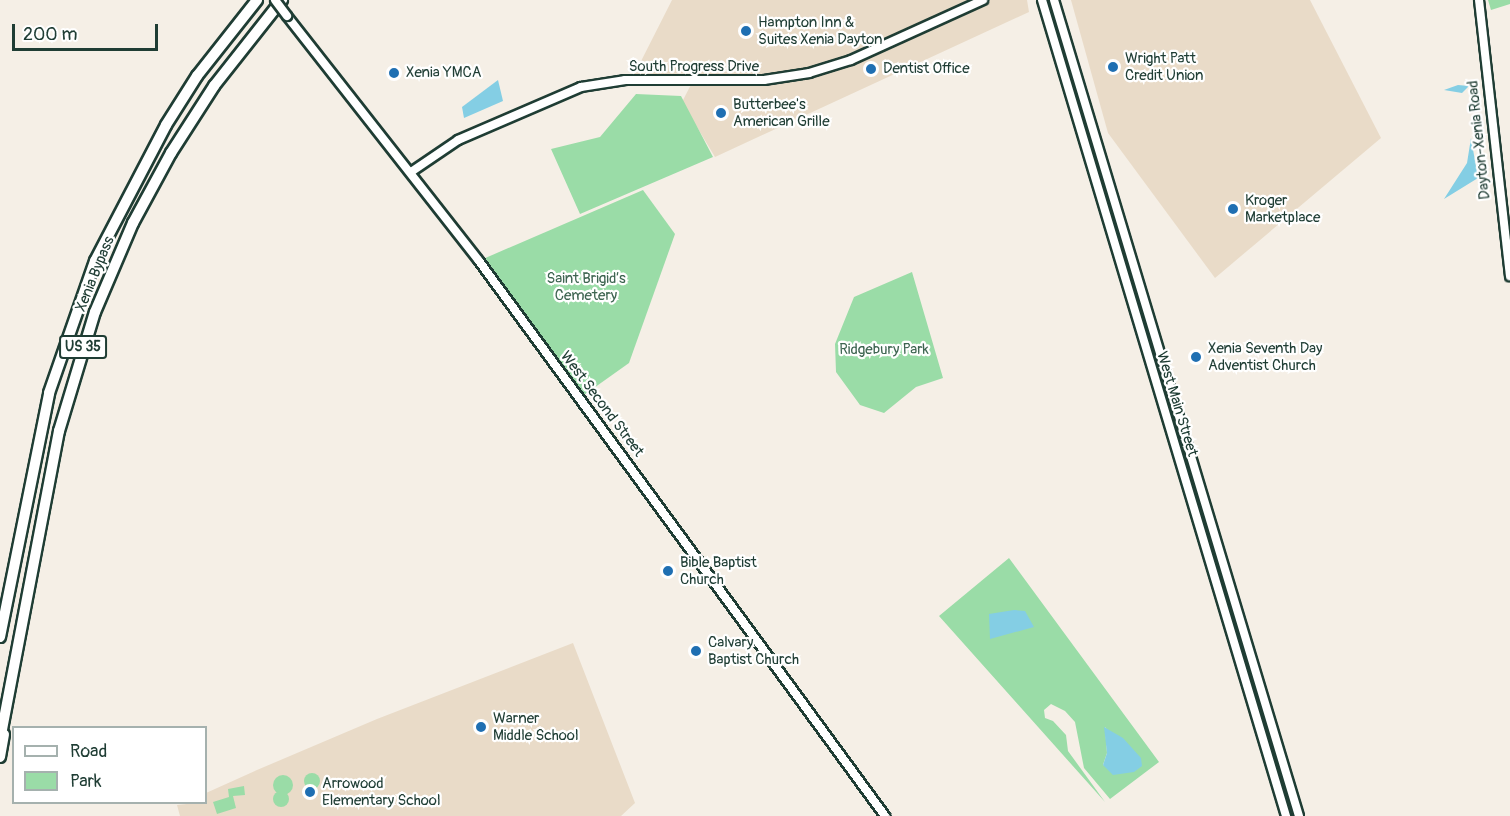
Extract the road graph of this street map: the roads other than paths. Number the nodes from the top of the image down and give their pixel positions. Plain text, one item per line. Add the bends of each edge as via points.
1 (256, 0) edge
2 (274, 0) edge
3 (282, 0) edge
4 (983, 0) edge
5 (1042, 0) edge
6 (1054, 0) edge
7 (1479, 0) edge
8 (411, 172) junction
9 (1510, 276) edge
10 (0, 637) edge
11 (15, 658) junction
12 (0, 740) edge
13 (0, 758) edge
14 (885, 816) edge
15 (1286, 816) edge
16 (1299, 816) edge

1 - 10 highway, Xenia Bypass / US 35 via 166,125 95,261 46,404
2 - 8 main road, West Second Street, bridge
3 - 11 highway, Xenia Bypass / US 35 via 195,113 157,177 111,271 65,405
4 - 8 main road, South Progress Drive via 851,60 810,73 764,80 625,80 581,87 458,140
5 - 15 main road, West Main Street
6 - 16 main road, West Main Street
7 - 9 main road, Dayton-Xenia Road
8 - 14 main road, West Second Street
11 - 12 highway, Xenia Bypass / US 35
11 - 13 highway

